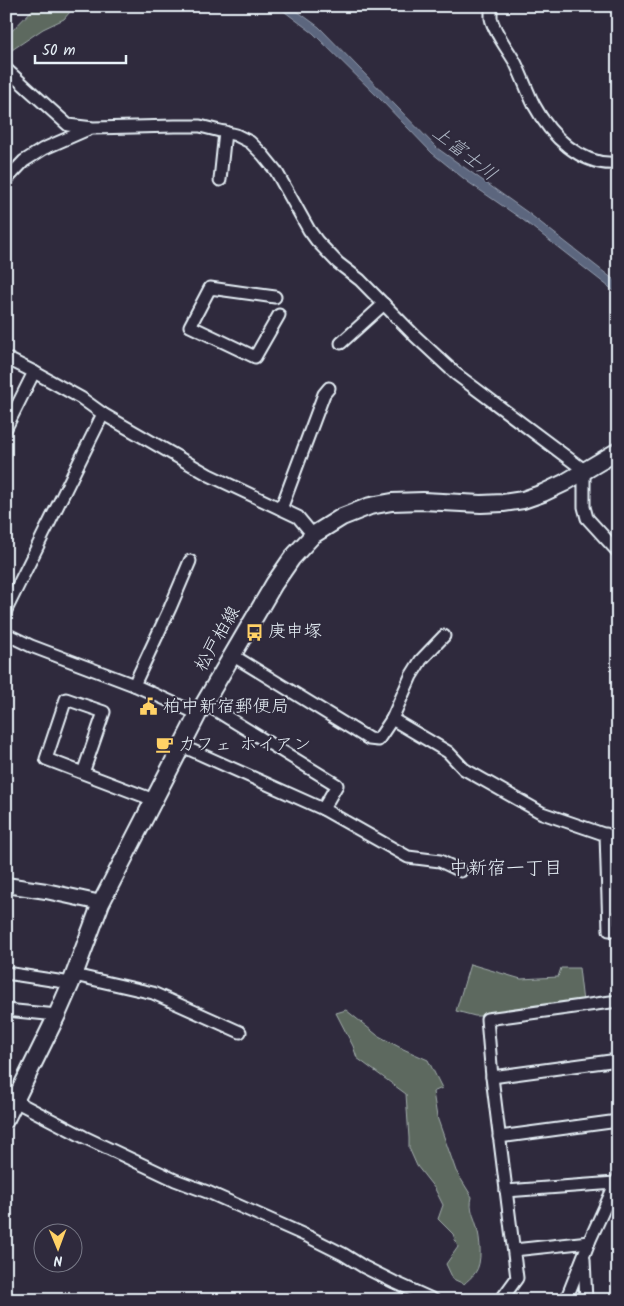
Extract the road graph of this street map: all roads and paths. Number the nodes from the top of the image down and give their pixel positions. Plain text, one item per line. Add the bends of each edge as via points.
1 (491, 6) edge
2 (6, 69) edge
3 (93, 128) junction
4 (225, 132) junction
5 (618, 163) edge
6 (6, 180) edge
7 (220, 180) dead end
8 (275, 297) dead end
9 (384, 304) junction
10 (279, 315) dead end
11 (341, 343) dead end
12 (6, 358) edge
13 (34, 372) junction
14 (329, 388) dead end
15 (103, 414) junction
16 (6, 428) edge
17 (618, 451) edge
18 (584, 470) junction
19 (281, 508) junction
20 (313, 535) junction
21 (618, 552) edge
22 (190, 561) dead end
23 (7, 608) edge
24 (6, 634) edge
25 (444, 636) dead end
26 (232, 655) junction
27 (134, 685) junction
28 (201, 708) junction
29 (392, 719) junction
30 (182, 746) junction
31 (83, 773) junction
32 (154, 800) junction
33 (323, 810) junction
34 (606, 834) junction
35 (618, 839) edge
36 (461, 871) dead end
37 (6, 885) edge
38 (101, 904) junction
39 (618, 930) edge
40 (6, 974) edge
41 (72, 979) junction
42 (618, 1001) edge
43 (6, 1010) edge
44 (57, 1015) junction
45 (240, 1032) dead end
46 (618, 1060) edge
47 (492, 1077) junction
48 (9, 1110) edge
49 (618, 1121) edge
50 (499, 1137) junction
51 (616, 1180) edge
52 (506, 1191) junction
53 (589, 1242) junction
54 (514, 1250) junction
55 (584, 1255) junction
56 (434, 1300) edge
57 (501, 1300) edge
58 (566, 1300) edge
59 (586, 1300) edge

1 - 5 street via 494,25 535,107 551,130 581,156 596,162
2 - 3 street via 68,125
3 - 4 street via 200,126
3 - 6 street via 24,161
4 - 7 street
4 - 9 street via 250,142 263,155 283,181 317,241
8 - 10 street via 210,288 190,326 255,356
9 - 11 street
9 - 18 street via 456,374
12 - 13 street
13 - 15 street
13 - 16 street
14 - 19 street
15 - 19 street via 209,475
15 - 23 street
17 - 18 main road, 松戸柏線
18 - 20 main road, 松戸柏線 via 564,483 523,500 481,504 392,502 342,517
18 - 21 street via 587,518
19 - 20 street via 298,517
20 - 26 main road, 松戸柏線 via 274,584
22 - 27 street
24 - 27 street
25 - 29 street via 411,676
26 - 28 main road, 松戸柏線
26 - 29 street via 369,739 378,740
27 - 28 street
28 - 30 main road, 松戸柏線
28 - 33 street via 337,786
29 - 34 street via 448,752 464,769 542,813
30 - 32 main road, 松戸柏線
30 - 33 street
31 - 31 street via 46,759 66,699 104,712
31 - 32 street
32 - 38 main road, 松戸柏線
33 - 36 street via 408,857 440,861
34 - 35 street
34 - 39 street via 609,930
37 - 38 street
38 - 41 main road, 松戸柏線
40 - 41 street
41 - 44 main road, 松戸柏線
41 - 45 street via 153,992
42 - 47 street via 487,1018
43 - 44 street
44 - 48 main road, 松戸柏線
46 - 47 street
47 - 50 street
48 - 56 street via 84,1137 175,1180 210,1192
49 - 50 street
50 - 52 street
51 - 52 street
51 - 53 street
52 - 54 street
53 - 54 street
53 - 55 street
54 - 57 street via 517,1278
55 - 58 street
55 - 59 street

